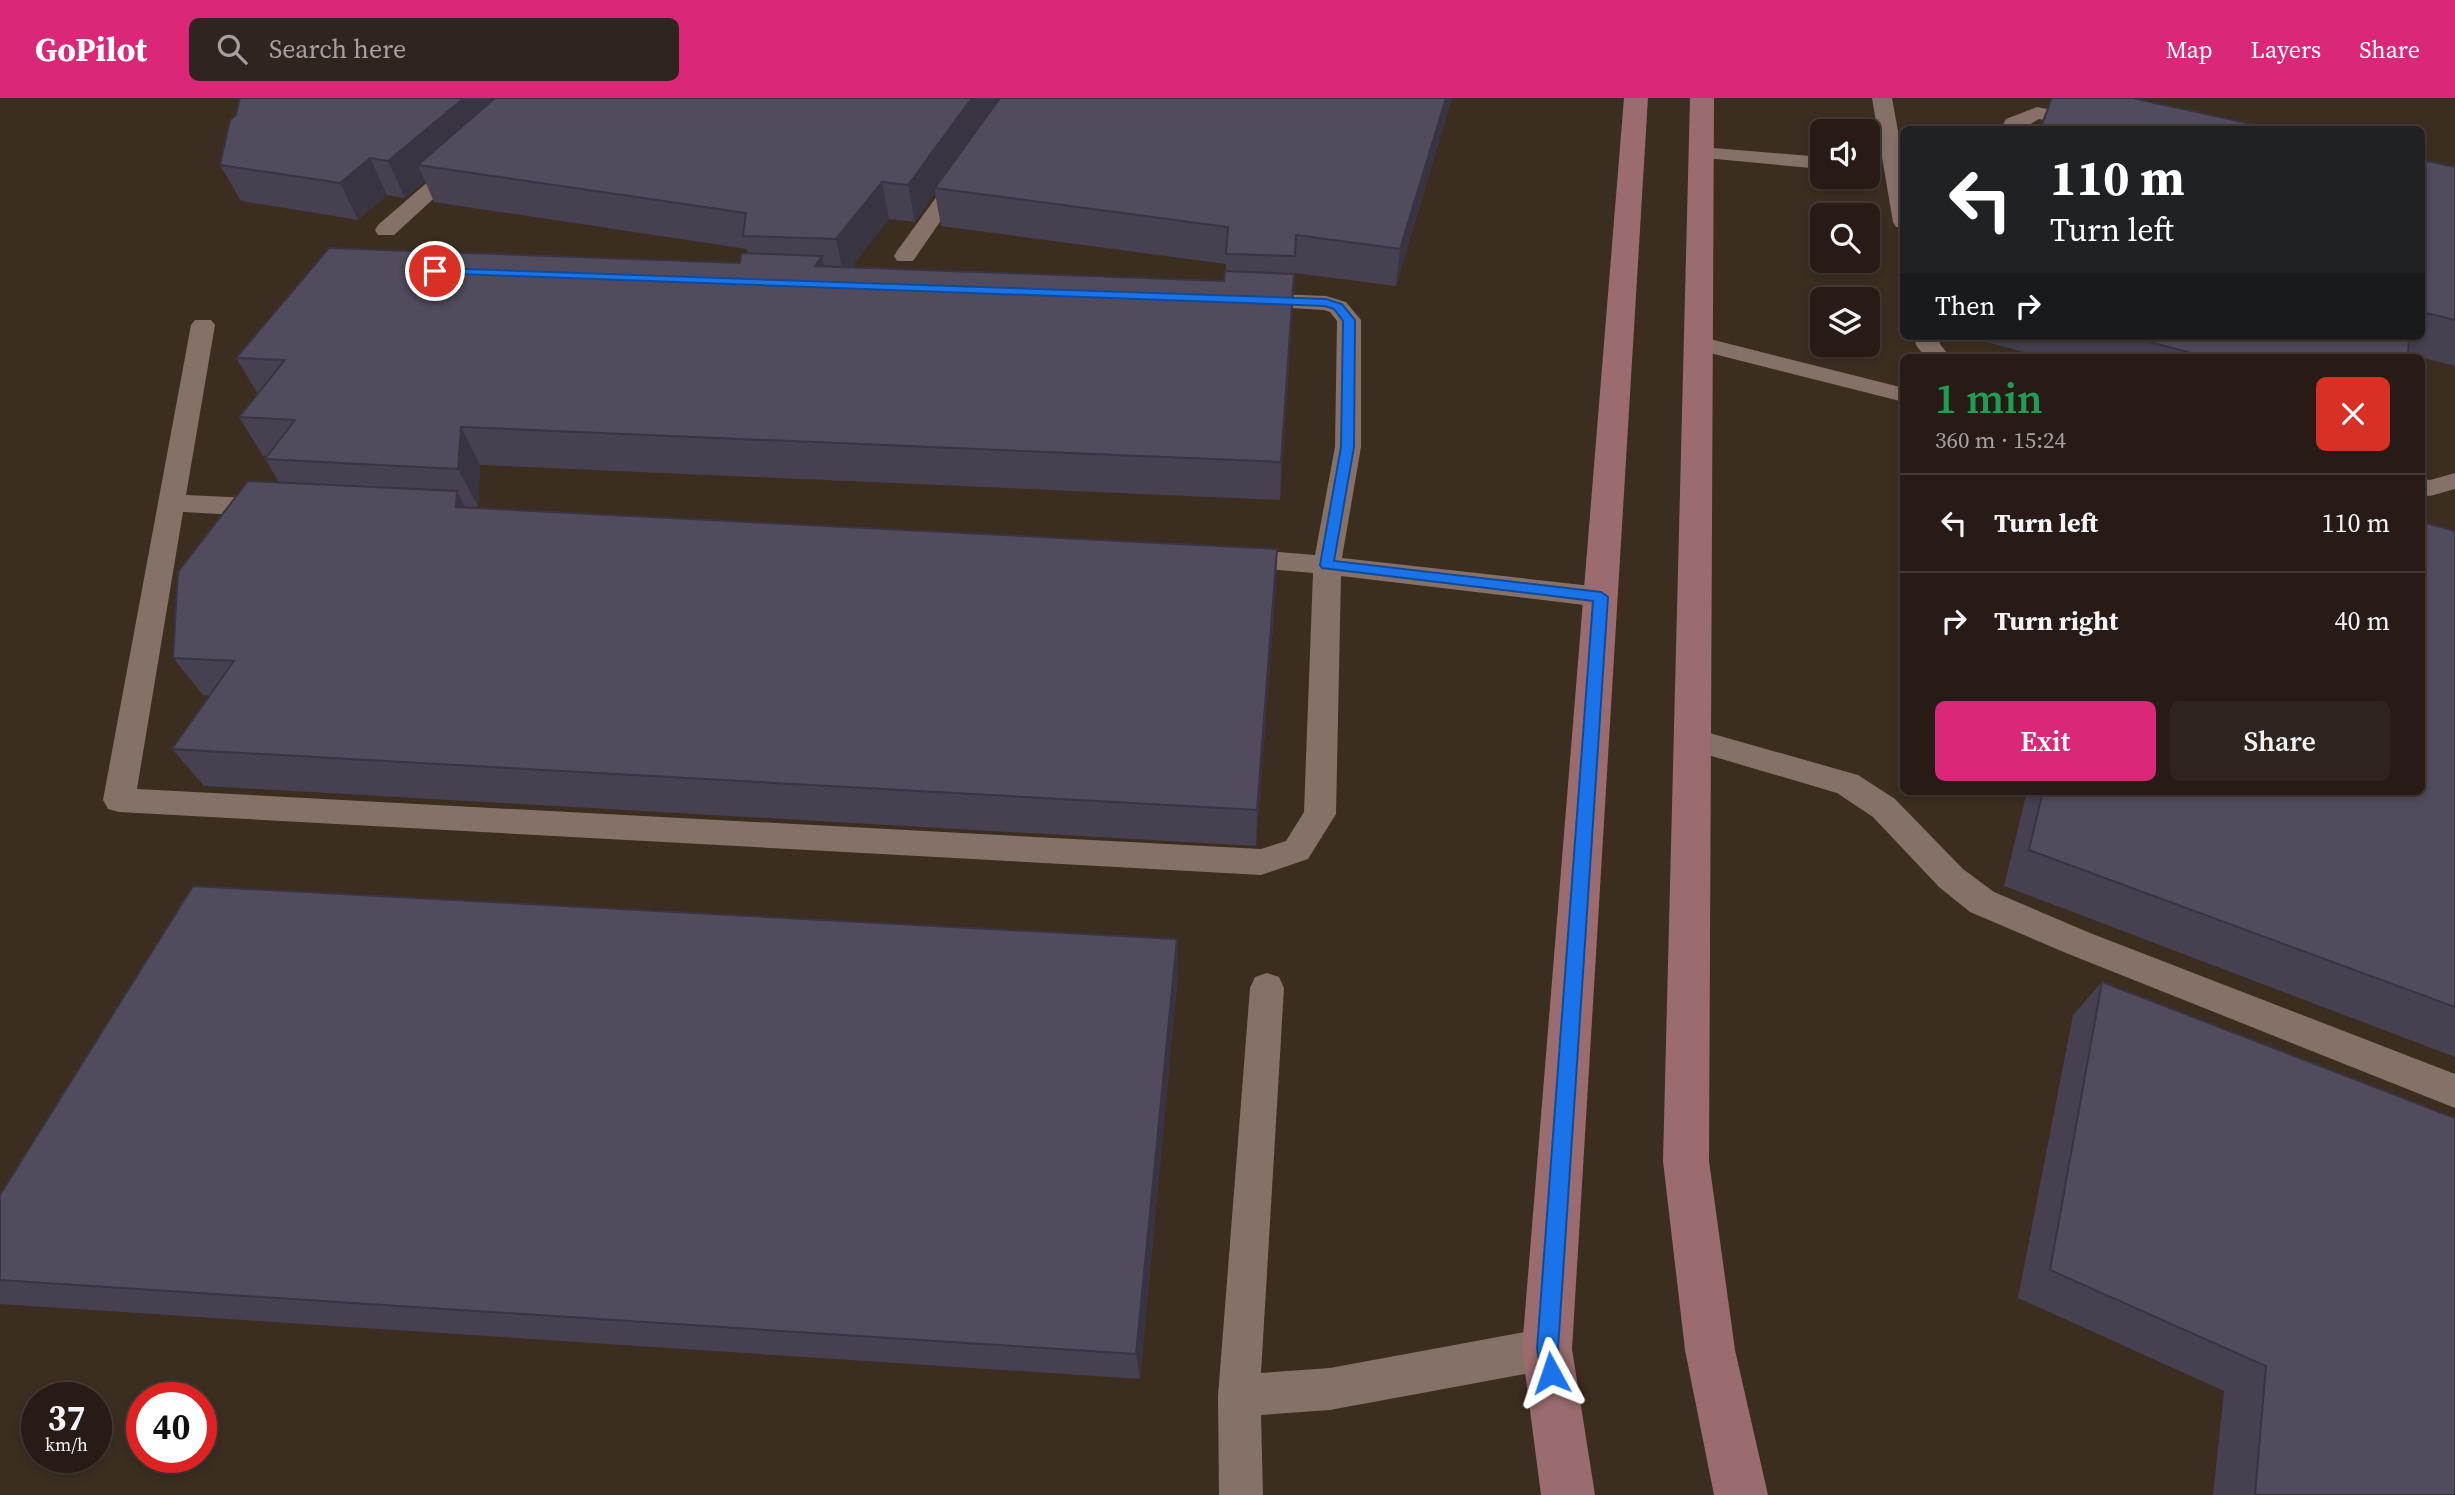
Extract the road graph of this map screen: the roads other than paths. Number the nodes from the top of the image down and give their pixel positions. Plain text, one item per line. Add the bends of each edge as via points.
1 (1636, 98) edge
2 (1702, 98) edge
3 (1882, 98) edge
4 (2011, 126) edge
5 (2104, 126) edge
6 (475, 151) edge
7 (1701, 153) junction
8 (976, 155) edge
9 (1810, 162) edge
10 (1880, 167) edge
11 (1899, 169) edge
12 (386, 230) dead end
13 (905, 256) dead end
14 (1229, 300) edge
15 (203, 325) dead end
16 (1698, 343) junction
17 (1900, 394) edge
18 (2455, 481) edge
19 (2425, 487) edge
20 (171, 503) junction
21 (296, 509) edge
22 (1203, 555) edge
23 (1327, 565) junction
24 (1601, 597) junction
25 (1692, 739) junction
26 (1267, 988) dead end
27 (2455, 1091) edge
28 (1547, 1349) junction
29 (1239, 1396) junction
30 (1241, 1495) edge
31 (1568, 1495) edge
32 (1741, 1495) edge

1 - 24 street
2 - 7 street
3 - 11 lane
4 - 5 lane via 2037,113
6 - 12 lane
7 - 9 lane
7 - 16 street
8 - 13 lane
10 - 11 lane
14 - 23 lane via 1326,303 1338,307 1349,320 1348,447
15 - 20 lane
16 - 17 lane
16 - 25 street
18 - 19 lane
20 - 21 lane
20 - 23 lane via 119,800 1261,862 1297,850 1320,814
22 - 23 lane
23 - 24 lane
24 - 28 street
25 - 27 lane via 1847,784 1884,808 1951,878 1982,902
25 - 32 street via 1686,1161 1710,1350
26 - 29 lane
28 - 29 lane via 1417,1376
28 - 31 street
29 - 30 lane

